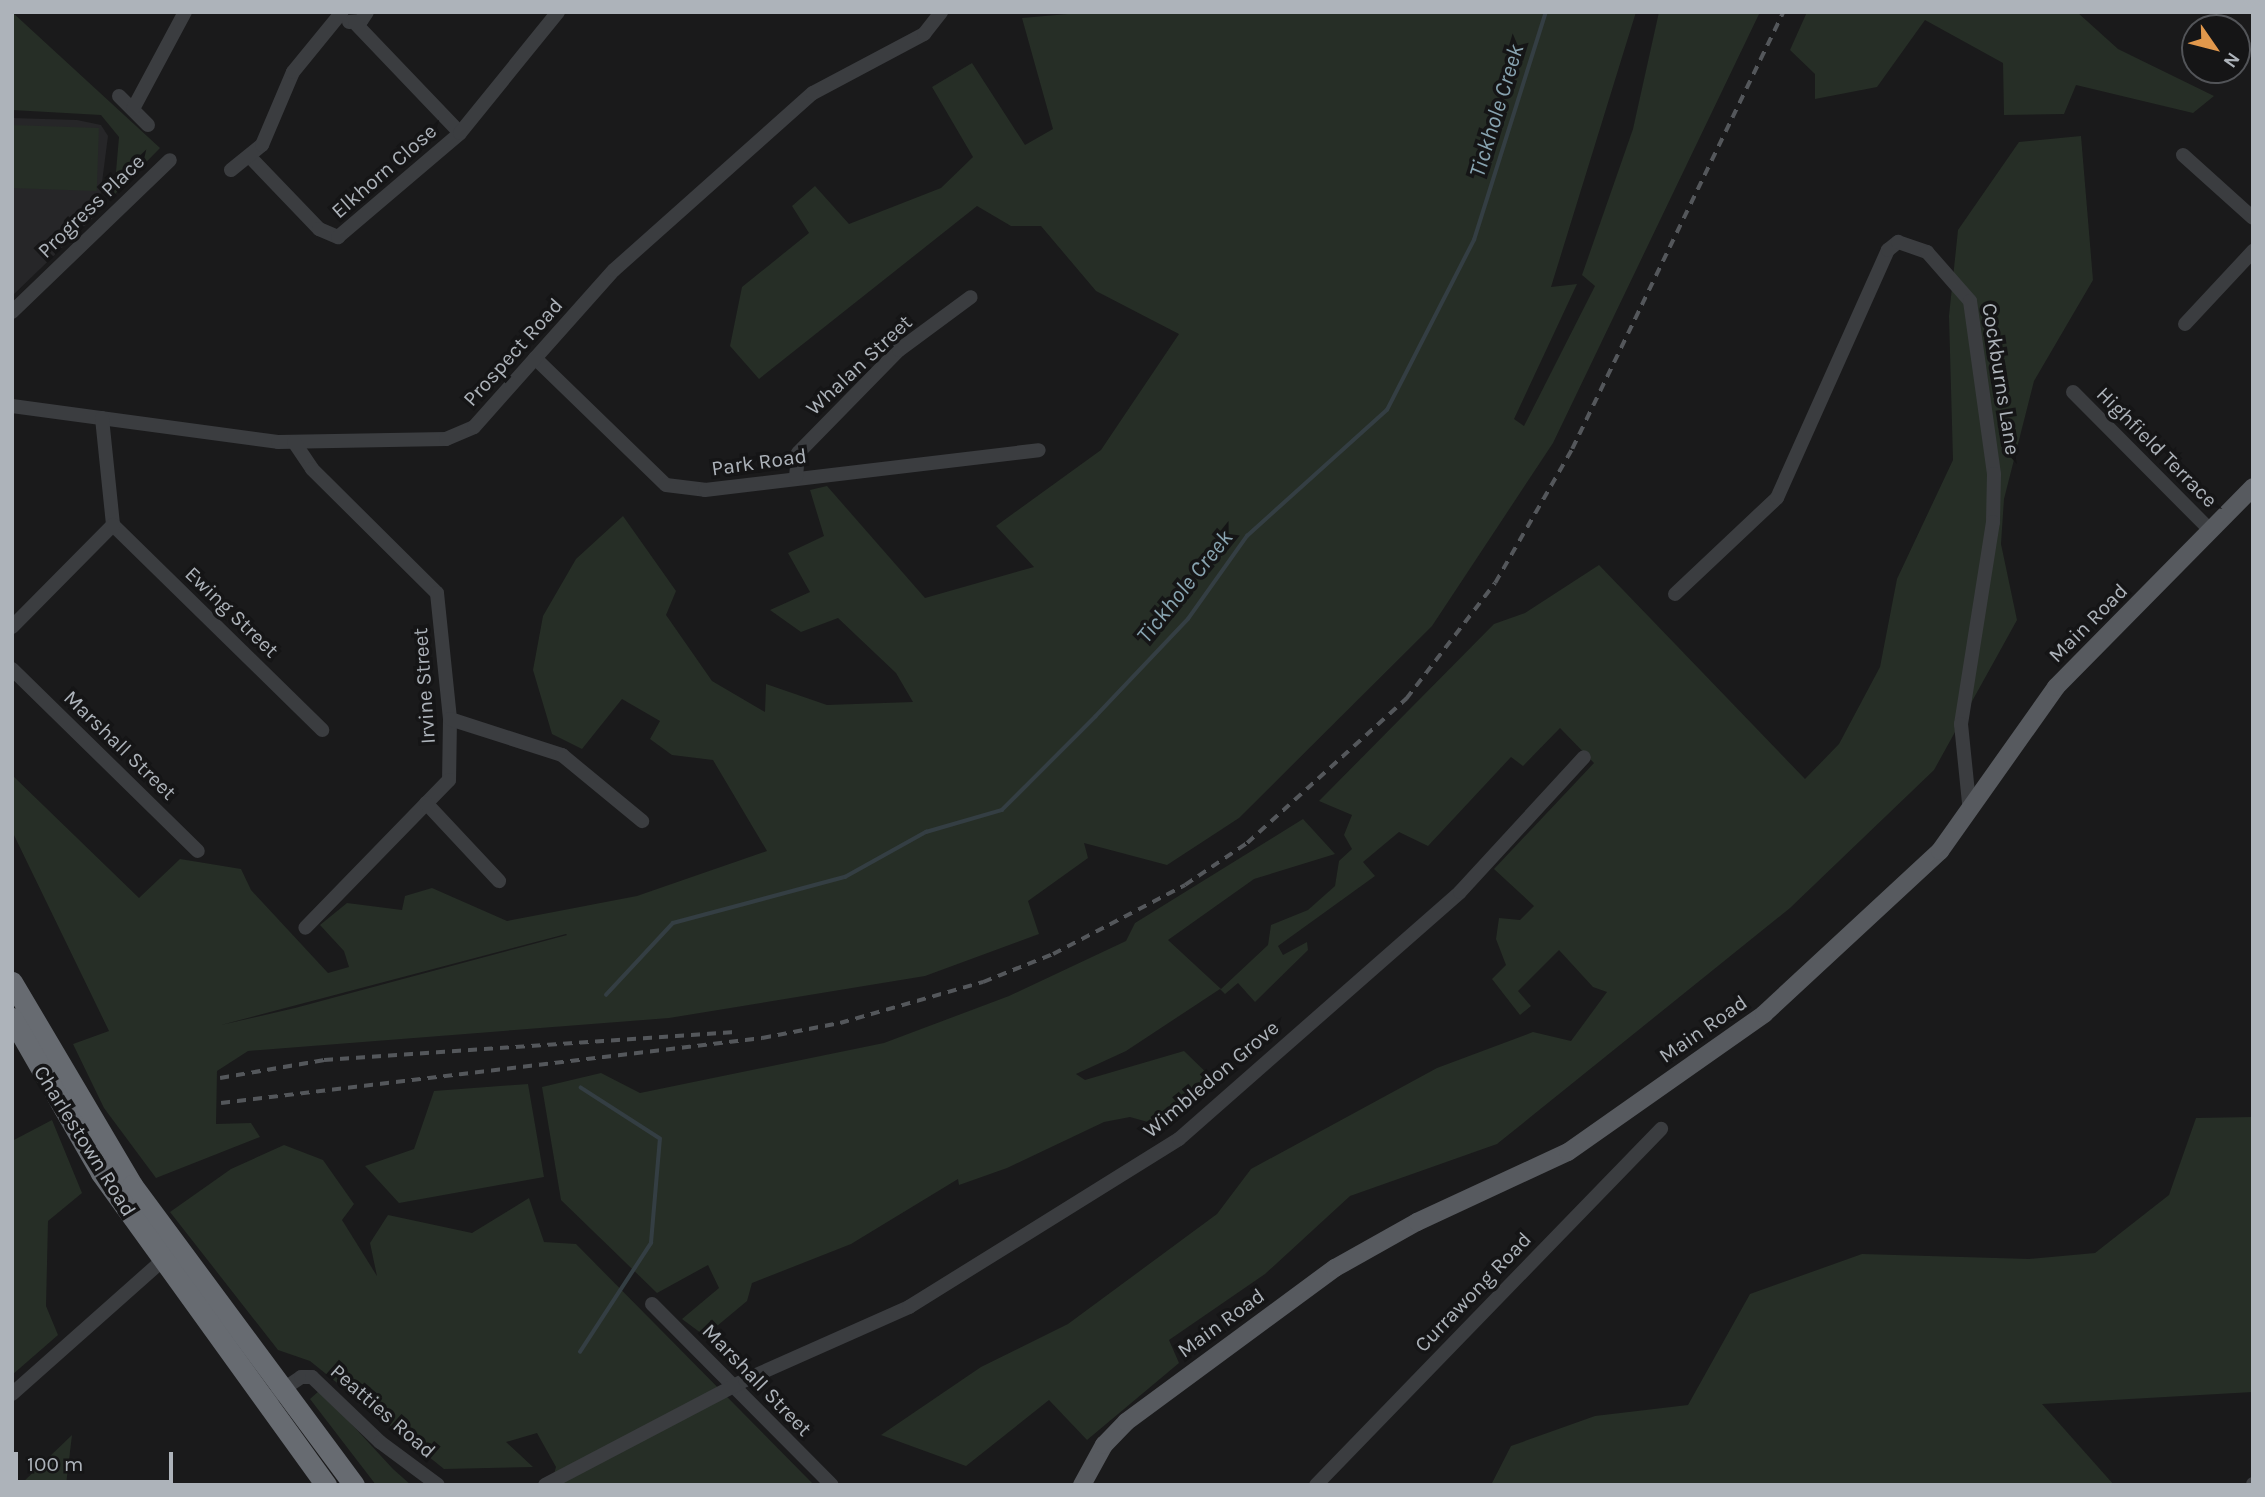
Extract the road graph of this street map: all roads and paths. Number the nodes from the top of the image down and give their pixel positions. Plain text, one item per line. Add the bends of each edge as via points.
1 (185, 12) edge
2 (558, 12) edge
3 (941, 12) edge
4 (353, 17) edge
5 (118, 96) dead end
6 (133, 109) junction
7 (148, 125) dead end
8 (460, 133) junction
9 (2183, 155) dead end
10 (250, 157) junction
11 (170, 160) dead end
12 (231, 170) dead end
13 (2253, 218) edge
14 (2253, 251) edge
15 (971, 297) dead end
16 (12, 312) edge
17 (2185, 324) dead end
18 (535, 358) junction
19 (2073, 393) dead end
20 (12, 405) edge
21 (102, 418) junction
22 (294, 442) junction
23 (1039, 450) dead end
24 (796, 478) junction
25 (2253, 487) edge
26 (113, 525) junction
27 (2210, 530) junction
28 (1675, 594) dead end
29 (12, 627) edge
30 (12, 669) edge
31 (450, 719) junction
32 (322, 730) dead end
33 (1584, 757) dead end
34 (426, 803) junction
35 (1970, 812) junction
36 (642, 821) dead end
37 (198, 851) dead end
38 (499, 881) dead end
39 (306, 928) dead end
40 (12, 982) edge
41 (12, 1018) edge
42 (1661, 1129) dead end
43 (131, 1185) junction
44 (162, 1261) junction
45 (652, 1304) dead end
46 (228, 1316) junction
47 (283, 1389) junction
48 (731, 1389) junction
49 (12, 1394) edge
50 (265, 1402) junction
51 (326, 1485) edge
52 (354, 1485) edge
53 (438, 1485) edge
54 (545, 1485) edge
55 (832, 1485) edge
56 (1082, 1485) edge
57 (1316, 1485) edge

1 - 6 street
2 - 8 street, Elkhorn Close
3 - 18 street, Prospect Road via 924,34 813,93 614,270
4 - 8 street
4 - 10 street via 326,31 293,72 269,134
5 - 6 street
6 - 7 street
8 - 10 street, Elkhorn Close via 333,238
9 - 13 street
10 - 12 street
11 - 16 street, Progress Place
14 - 17 street
15 - 24 street, Whalan Street via 899,350 807,443 798,453
18 - 22 street, Prospect Road via 474,427 446,439
18 - 24 street, Park Road via 666,485 705,490
19 - 27 street, Highfield Terrace
20 - 21 street, Prospect Road
21 - 22 street, Prospect Road
21 - 26 street
22 - 31 street, Irvine Street via 312,469 438,593
23 - 24 street, Park Road
25 - 27 main road, Main Road
26 - 29 street
26 - 32 street, Ewing Street
27 - 35 main road, Main Road via 2056,687
28 - 35 street, Cockburns Lane via 1777,498 1888,250 1898,242 1927,252 1970,301 1994,474 1993,522 1961,724
30 - 37 street, Marshall Street
31 - 34 street, Irvine Street via 449,780
31 - 36 street via 562,755
33 - 48 street, Wimbledon Grove via 1460,892 1180,1139 909,1307
34 - 38 street
34 - 39 street, Irvine Street
35 - 56 main road, Main Road via 1863,929 1765,1014 1568,1152 1417,1222 1335,1268 1126,1422 1104,1445
40 - 43 highway, Charlestown Road
41 - 44 highway, Charlestown Road via 102,1173
42 - 57 street, Currawong Road
43 - 44 street, Charlestown Road via 165,1247
43 - 46 highway, Charlestown Road
44 - 46 street, Charlestown Road
44 - 49 street
44 - 50 highway, Charlestown Road
45 - 48 street, Marshall Street
46 - 47 highway, Charlestown Road
47 - 50 street, Peatties Road
47 - 52 highway, Charlestown Road
47 - 53 street, Peatties Road via 312,1377 380,1442
48 - 54 street
48 - 55 street, Marshall Street
50 - 51 highway, Charlestown Road

